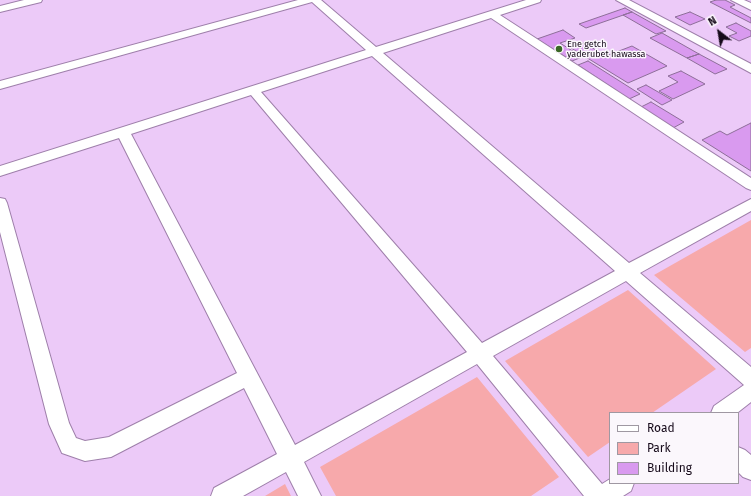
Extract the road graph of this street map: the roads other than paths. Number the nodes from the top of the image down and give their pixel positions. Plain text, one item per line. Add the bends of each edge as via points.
1 (37, 0) edge
2 (309, 0) edge
3 (315, 0) edge
4 (536, 0) edge
5 (621, 0) edge
6 (736, 0) edge
7 (751, 7) edge
8 (0, 8) edge
9 (492, 14) junction
10 (374, 52) junction
11 (751, 69) edge
12 (0, 85) edge
13 (253, 90) junction
14 (123, 132) junction
15 (0, 171) edge
16 (751, 185) edge
17 (0, 203) edge
18 (751, 204) edge
19 (628, 271) junction
20 (480, 354) junction
21 (249, 376) junction
22 (751, 379) edge
23 (751, 391) edge
24 (722, 412) edge
25 (739, 458) edge
26 (290, 459) junction
27 (751, 470) edge
28 (622, 484) edge
29 (222, 496) edge
30 (310, 496) edge
31 (598, 496) edge
32 (604, 496) edge

1 - 8 street
2 - 12 street
3 - 10 street
4 - 9 street
5 - 11 street
6 - 7 street
9 - 10 street
9 - 16 street
10 - 13 street
10 - 19 street
13 - 14 street
13 - 20 street
14 - 15 street
14 - 21 street
17 - 21 street via 59,424 69,446 85,450 111,447
18 - 19 street
19 - 20 street
19 - 22 street
20 - 26 street
20 - 31 street
21 - 26 street
23 - 24 street
25 - 27 street
26 - 29 street
26 - 30 street
28 - 32 street

